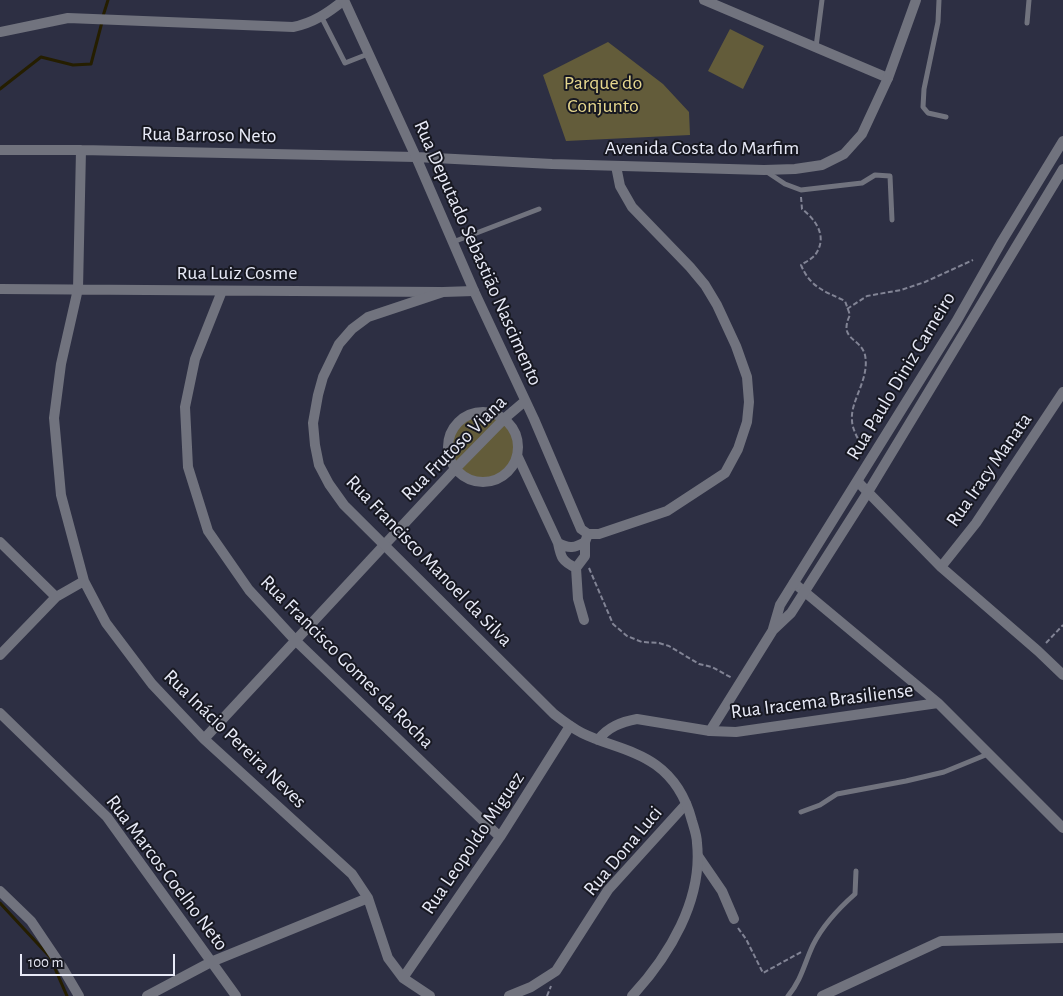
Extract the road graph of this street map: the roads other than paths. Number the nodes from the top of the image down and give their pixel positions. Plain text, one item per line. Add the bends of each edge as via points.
1 (326, 0) edge
2 (344, 0) edge
3 (704, 0) edge
4 (822, 0) edge
5 (916, 0) edge
6 (938, 0) edge
7 (1029, 0) edge
8 (331, 10) junction
9 (321, 16) junction
10 (1026, 23) dead end
11 (0, 32) edge
12 (816, 48) junction
13 (368, 54) junction
14 (888, 78) junction
15 (946, 117) dead end
16 (1063, 141) edge
17 (0, 150) edge
18 (81, 150) junction
19 (416, 157) junction
20 (616, 166) junction
21 (1063, 169) edge
22 (764, 170) junction
23 (538, 209) dead end
24 (892, 220) dead end
25 (453, 242) junction
26 (0, 289) edge
27 (78, 289) junction
28 (222, 291) junction
29 (474, 291) junction
30 (443, 292) junction
31 (956, 322) junction
32 (967, 330) junction
33 (1063, 392) edge
34 (526, 401) junction
35 (505, 418) junction
36 (517, 455) junction
37 (455, 469) junction
38 (858, 482) junction
39 (868, 492) junction
40 (587, 538) junction
41 (0, 542) edge
42 (558, 543) junction
43 (385, 544) junction
44 (941, 567) junction
45 (576, 568) junction
46 (84, 581) junction
47 (794, 583) junction
48 (804, 592) junction
49 (56, 597) junction
50 (584, 620) dead end
51 (773, 630) junction
52 (296, 641) junction
53 (0, 655) edge
54 (1063, 675) edge
55 (938, 703) junction
56 (0, 713) edge
57 (570, 726) junction
58 (710, 730) junction
59 (204, 739) junction
60 (598, 740) junction
61 (989, 754) junction
62 (686, 804) junction
63 (801, 812) dead end
64 (1063, 828) edge
65 (500, 837) junction
66 (698, 856) junction
67 (856, 871) dead end
68 (0, 891) edge
69 (368, 898) junction
70 (734, 919) road end
71 (1063, 938) edge
72 (211, 962) junction
73 (403, 978) junction
74 (79, 996) edge
75 (148, 996) edge
76 (236, 996) edge
77 (430, 996) edge
78 (509, 996) edge
79 (632, 996) edge
80 (788, 996) edge
81 (822, 996) edge

1 - 8 street
2 - 8 street
2 - 13 street, Rua Deputado Sebastião Nascimento
3 - 12 street
4 - 12 lane
5 - 14 street, Avenida Costa do Marfim
6 - 15 lane via 938,22 923,107 928,113
7 - 10 lane
8 - 9 street
9 - 11 street via 293,27 68,18
9 - 13 lane via 345,63
12 - 14 street
13 - 19 street, Rua Deputado Sebastião Nascimento
14 - 22 street, Avenida Costa do Marfim via 862,134 844,154 822,165
16 - 31 street, Rua Paulo Diniz Carneiro
17 - 18 street, Rua Barroso Neto
18 - 19 street, Rua Barroso Neto
18 - 27 street, Rua Inácio Pereira Neves
19 - 20 street, Avenida Costa do Marfim
19 - 25 street, Rua Deputado Sebastião Nascimento
20 - 22 street, Avenida Costa do Marfim
20 - 40 street via 620,186 632,207 690,267 717,305 747,377 749,402 741,440 725,473 667,511
21 - 32 street, Rua Paulo Diniz Carneiro
22 - 24 lane via 784,184 801,190 862,183 875,174 890,176
23 - 25 lane
25 - 29 street, Rua Deputado Sebastião Nascimento
26 - 27 street, Rua Luiz Cosme
27 - 28 street, Rua Luiz Cosme
27 - 46 street, Rua Inácio Pereira Neves via 61,364 54,418 61,495
28 - 30 street, Rua Luiz Cosme
28 - 52 street, Rua Francisco Gomes da Rocha via 195,359 185,407 188,467 208,531 248,590
29 - 30 street, Rua Luiz Cosme
29 - 34 street, Rua Deputado Sebastião Nascimento
30 - 43 street, Rua Francisco Manoel da Silva via 368,317 352,329 331,358 318,395 313,423 319,465 344,505
31 - 32 street
31 - 38 street, Rua Paulo Diniz Carneiro
32 - 39 street, Rua Paulo Diniz Carneiro
33 - 44 street, Rua Iracy Manata via 976,523
34 - 35 street, Rua Frutoso Viana
34 - 40 street, Rua Deputado Sebastião Nascimento
35 - 36 street via 518,441
35 - 37 street, Rua Frutoso Viana
35 - 37 street via 478,412 457,423 449,436 448,452
36 - 37 street via 510,470 497,480 481,483 465,478
36 - 42 street
37 - 43 street, Rua Frutoso Viana
38 - 39 street
38 - 47 street, Rua Paulo Diniz Carneiro
39 - 44 street
39 - 48 street, Rua Paulo Diniz Carneiro
40 - 42 street via 573,548
40 - 45 street via 585,556
41 - 49 street
42 - 45 street via 561,557
43 - 52 street, Rua Frutoso Viana
43 - 57 street, Rua Francisco Manoel da Silva via 554,714
44 - 54 street
45 - 50 street via 578,599
46 - 49 street
46 - 59 street, Rua Inácio Pereira Neves via 106,623 152,684
47 - 48 street
47 - 51 street, Rua Paulo Diniz Carneiro via 780,605
48 - 51 street, Rua Paulo Diniz Carneiro via 791,612
48 - 55 street
49 - 53 street
51 - 58 street, Rua Paulo Diniz Carneiro
52 - 59 street, Rua Frutoso Viana
52 - 65 street, Rua Francisco Gomes da Rocha
55 - 58 street, Rua Iracema Brasiliense via 736,732
55 - 61 street
56 - 72 street, Rua Marcos Coelho Neto via 108,817
57 - 60 street, Rua Francisco Manoel da Silva
57 - 65 street, Rua Leopoldo Miguez
58 - 60 street, Rua Iracema Brasiliense via 637,719 613,726
59 - 69 street, Rua Inácio Pereira Neves via 352,874
60 - 62 street, Rua Francisco Manoel da Silva via 654,763 669,775
61 - 63 lane via 944,772 837,794
61 - 64 street
62 - 66 street, Rua Francisco Manoel da Silva
62 - 78 street, Rua Dona Luci via 608,890 556,971
65 - 73 street, Rua Leopoldo Miguez
66 - 70 street via 722,892
66 - 79 street via 694,886 681,927 647,980
67 - 80 lane via 855,894 837,909 813,945 802,976
68 - 74 street via 31,921
69 - 72 street
69 - 73 street, Rua Inácio Pereira Neves via 388,958
71 - 81 street via 941,942
72 - 75 street
72 - 76 street, Rua Marcos Coelho Neto
73 - 77 street, Rua Inácio Pereira Neves

